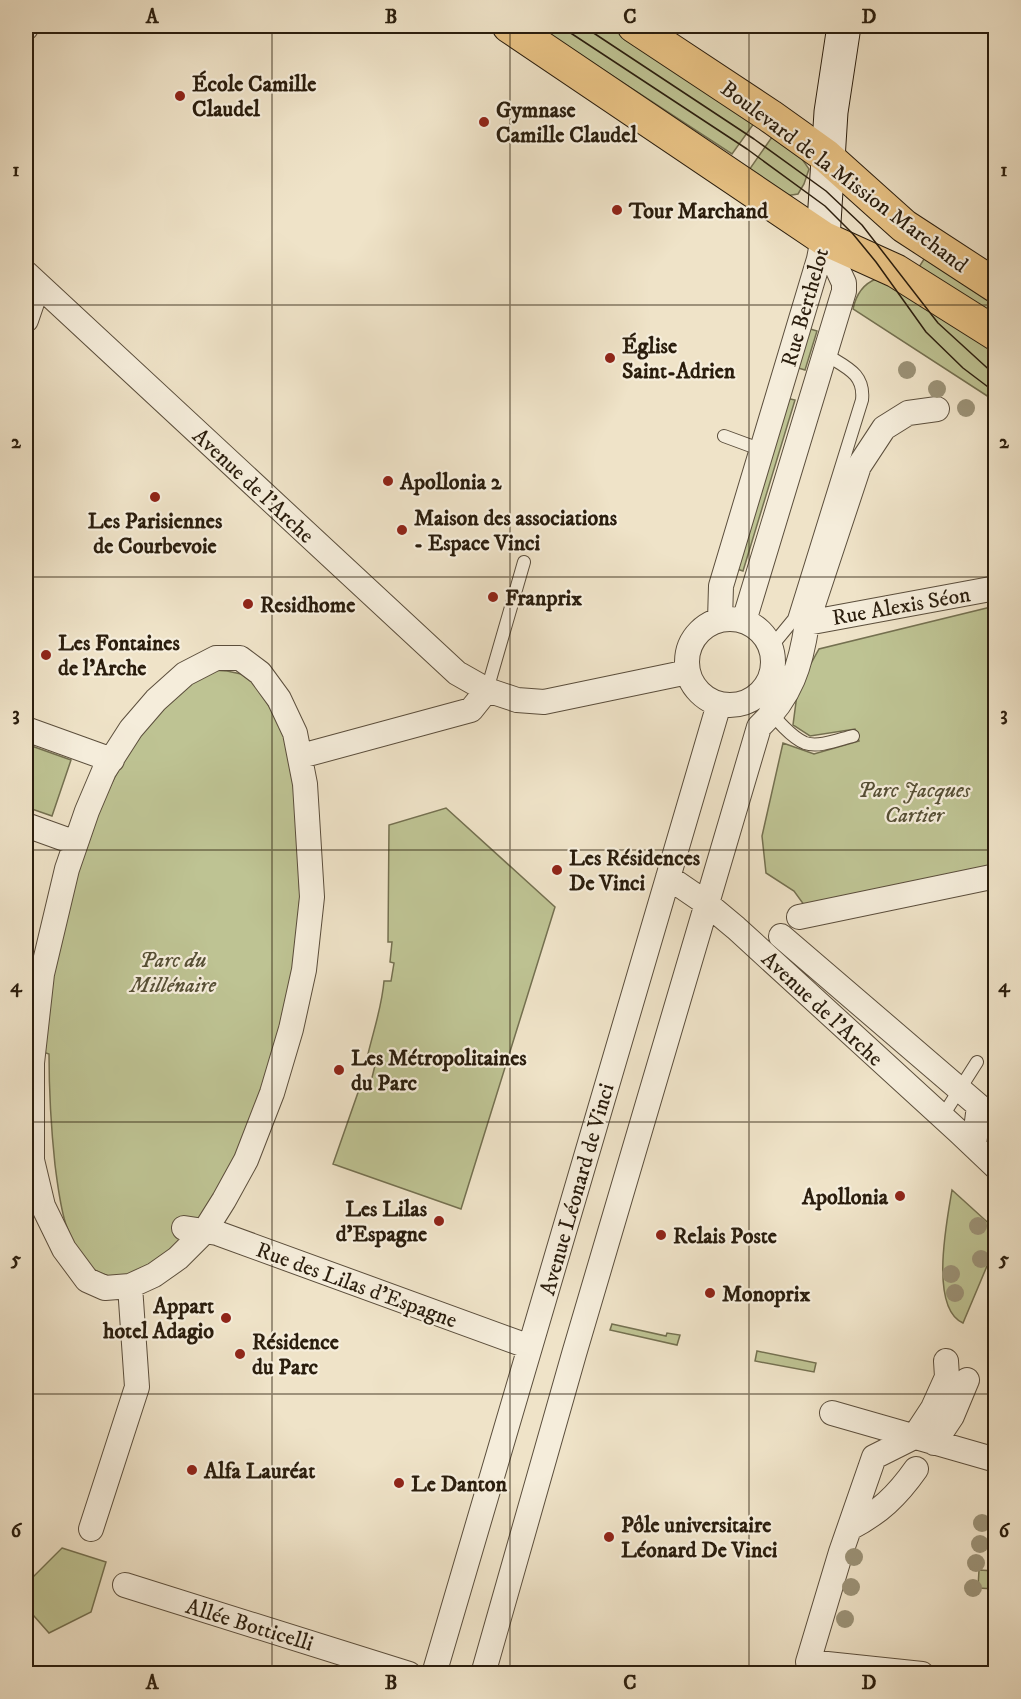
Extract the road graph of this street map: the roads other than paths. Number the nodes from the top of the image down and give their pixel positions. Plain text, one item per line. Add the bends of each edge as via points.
1 (509, 26) edge
2 (634, 26) edge
3 (844, 26) edge
4 (826, 156) junction
5 (822, 237) junction
6 (32, 279) edge
7 (996, 286) edge
8 (26, 320) edge
9 (996, 334) edge
10 (825, 354) junction
11 (937, 409) dead end
12 (724, 436) dead end
13 (762, 450) junction
14 (524, 562) dead end
15 (996, 588) edge
16 (720, 621) junction
17 (744, 621) junction
18 (807, 623) junction
19 (771, 647) junction
20 (688, 672) junction
21 (488, 690) junction
22 (719, 704) junction
23 (765, 705) junction
24 (26, 729) edge
25 (853, 736) dead end
26 (301, 756) junction
27 (112, 760) junction
28 (26, 825) edge
29 (76, 843) junction
30 (996, 876) edge
31 (668, 877) junction
32 (706, 903) junction
33 (799, 917) dead end
34 (781, 936) dead end
35 (977, 1062) dead end
36 (960, 1090) junction
37 (942, 1117) junction
38 (974, 1145) junction
39 (33, 1160) edge
40 (995, 1166) edge
41 (202, 1231) junction
42 (130, 1286) junction
43 (530, 1347) junction
44 (946, 1360) dead end
45 (968, 1380) dead end
46 (832, 1413) dead end
47 (922, 1454) junction
48 (996, 1460) edge
49 (850, 1528) junction
50 (92, 1529) dead end
51 (125, 1585) dead end
52 (801, 1668) edge
53 (409, 1674) edge
54 (434, 1674) edge
55 (483, 1674) edge
56 (922, 1674) edge

1 - 5 main road, Boulevard de la Mission Marchand
2 - 4 main road, Boulevard de la Mission Marchand
3 - 4 street
4 - 5 street
4 - 7 main road, Boulevard de la Mission Marchand via 904,226
5 - 9 main road, Boulevard de la Mission Marchand via 896,270
5 - 10 street, Rue Berthelot via 844,283
5 - 13 street, Rue Berthelot via 819,259
6 - 8 street
6 - 21 street, Avenue de l'Arche via 457,673
10 - 17 street, Rue Berthelot
10 - 19 lane via 856,374 862,386 862,400 794,619
11 - 18 street via 908,413 884,428 859,466
12 - 13 lane
13 - 16 street, Rue Berthelot via 721,585
14 - 21 lane
15 - 18 street, Rue Alexis Séon
16 - 17 street
16 - 20 street via 705,627 693,640
17 - 19 street via 760,631
18 - 23 street via 797,672 784,699
19 - 23 street via 772,674 766,686
20 - 21 street, Avenue de l'Arche via 544,702 517,700
20 - 22 street via 700,692
21 - 26 street via 471,710
22 - 23 street
22 - 31 street, Avenue Léonard de Vinci
23 - 25 lane via 806,744
23 - 32 street
24 - 27 street
26 - 27 street via 279,699 260,674 240,658 216,658 185,674 156,700 131,729
26 - 41 street via 312,897 304,970 291,1029 246,1160
27 - 29 street via 100,780
28 - 29 street
29 - 39 street via 42,974 32,1063
30 - 33 street
31 - 32 street, Avenue de l'Arche
31 - 43 street, Avenue Léonard de Vinci
32 - 37 street, Avenue de l'Arche
32 - 55 street
34 - 36 street, Avenue de l'Arche
35 - 36 lane
36 - 37 lane
36 - 38 street, Avenue de l'Arche via 979,1106
37 - 38 street, Avenue de l'Arche
38 - 40 street, Avenue de l'Arche
39 - 42 street via 43,1206 64,1249 87,1280 105,1288
41 - 42 street via 178,1258
41 - 43 street, Rue des Lilas d'Espagne
42 - 50 street via 137,1387
43 - 54 street, Avenue Léonard de Vinci
44 - 47 street via 947,1377 933,1408
45 - 47 street via 952,1416
46 - 47 street
47 - 48 street
47 - 49 street via 903,1488 873,1516
47 - 49 street via 874,1457
49 - 52 street
51 - 53 street, Allée Botticelli
52 - 56 street

